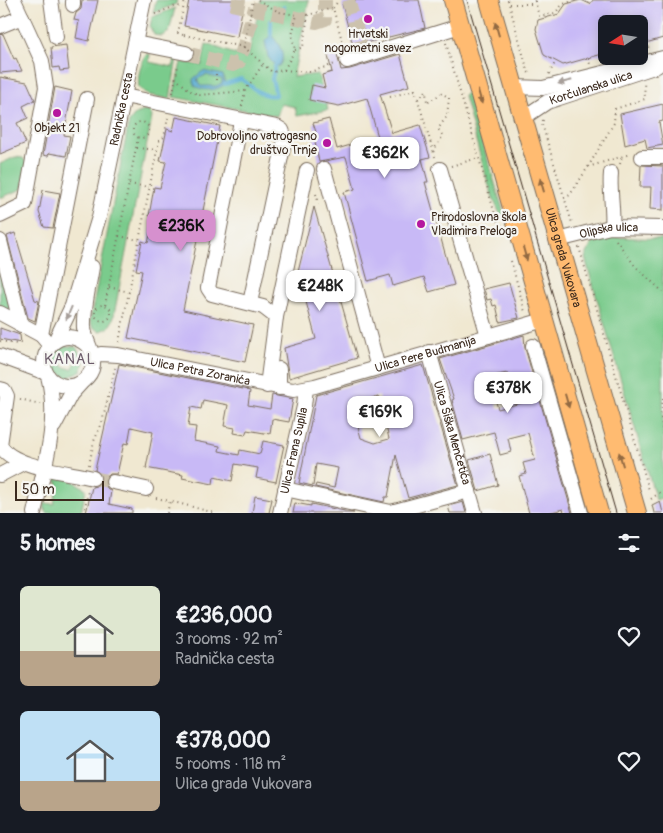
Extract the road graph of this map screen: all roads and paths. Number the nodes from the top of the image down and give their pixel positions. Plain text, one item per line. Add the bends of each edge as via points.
1 (14, 0) edge
2 (51, 0) edge
3 (144, 0) edge
4 (185, 0) edge
5 (253, 0) edge
6 (258, 0) edge
7 (339, 0) edge
8 (453, 0) edge
9 (489, 0) edge
10 (508, 0) edge
11 (576, 0) edge
12 (535, 1) edge
13 (510, 4) junction
14 (183, 7) junction
15 (560, 7) junction
16 (333, 8) junction
17 (563, 9) dead end
18 (22, 16) junction
19 (151, 16) dead end
20 (0, 26) edge
21 (460, 26) junction
22 (184, 35) junction
23 (56, 37) dead end
24 (446, 40) dead end
25 (135, 43) junction
26 (244, 48) junction
27 (295, 50) junction
28 (183, 52) junction
29 (588, 58) dead end
30 (663, 58) edge
31 (346, 61) junction
32 (556, 61) dead end
33 (589, 62) dead end
34 (263, 64) junction
35 (663, 64) edge
36 (284, 70) junction
37 (216, 74) dead end
38 (532, 76) dead end
39 (175, 78) junction
40 (547, 78) dead end
41 (644, 79) dead end
42 (216, 80) dead end
43 (514, 87) junction
44 (245, 91) junction
45 (124, 96) junction
46 (390, 97) dead end
47 (87, 99) dead end
48 (418, 99) junction
49 (171, 100) dead end
50 (169, 112) dead end
51 (523, 118) junction
52 (544, 118) dead end
53 (240, 120) junction
54 (138, 138) junction
55 (136, 148) junction
56 (157, 150) junction
57 (433, 151) junction
58 (642, 157) dead end
59 (478, 158) junction
60 (663, 158) edge
61 (588, 167) dead end
62 (324, 169) dead end
63 (440, 169) junction
64 (307, 170) dead end
65 (611, 173) dead end
66 (129, 184) junction
67 (149, 187) junction
68 (0, 216) edge
69 (99, 217) junction
70 (572, 225) dead end
71 (501, 226) dead end
72 (663, 228) edge
73 (613, 232) junction
74 (119, 236) junction
75 (139, 240) junction
76 (558, 240) junction
77 (0, 241) edge
78 (578, 245) dead end
79 (508, 252) dead end
80 (109, 287) junction
81 (129, 292) junction
82 (663, 292) edge
83 (250, 303) junction
84 (105, 305) junction
85 (0, 313) edge
86 (526, 316) dead end
87 (276, 317) junction
88 (544, 320) junction
89 (21, 326) junction
90 (488, 336) junction
91 (0, 341) edge
92 (113, 342) dead end
93 (48, 343) junction
94 (119, 343) junction
95 (17, 344) dead end
96 (533, 346) dead end
97 (119, 349) dead end
98 (90, 351) junction
99 (429, 352) junction
100 (0, 356) edge
101 (117, 360) dead end
102 (378, 368) junction
103 (279, 369) dead end
104 (47, 374) junction
105 (80, 383) junction
106 (273, 387) junction
107 (306, 388) junction
108 (3, 393) edge
109 (663, 398) edge
110 (40, 404) dead end
111 (662, 417) edge
112 (52, 429) junction
113 (663, 436) edge
114 (0, 445) edge
115 (23, 463) junction
116 (44, 467) junction
117 (0, 475) edge
118 (90, 477) junction
119 (113, 482) tunnel mouth
120 (146, 488) dead end
121 (285, 489) junction
122 (648, 490) dead end
123 (663, 490) edge
124 (469, 491) junction
125 (651, 499) dead end
126 (391, 512) edge
127 (34, 513) edge
128 (84, 513) edge
129 (167, 513) edge
130 (215, 513) edge
131 (280, 513) edge
132 (475, 513) edge
133 (581, 513) edge
134 (599, 513) edge
135 (637, 513) edge

1 - 18 street
2 - 23 street
3 - 25 street, Radnička cesta
4 - 14 path
5 - 26 path
6 - 27 path via 279,12 297,15 292,24
7 - 16 path
8 - 21 main road
43 -> 9 main road, Ulica grada Vukovara
10 - 13 path
11 - 15 path
12 - 13 path via 531,4
12 - 15 path via 539,18 555,13
13 - 38 path via 528,72
14 - 19 path via 176,6
14 - 22 path via 178,33
15 - 17 path
16 - 27 path via 308,16 303,47
16 - 31 path
18 - 20 street
18 - 68 street via 42,61 46,87 25,204
21 - 31 street via 366,48
21 -> 88 main road
22 - 26 path
22 - 28 path
24 - 59 path
25 - 28 street
25 - 45 street, Radnička cesta
26 - 34 path
27 - 36 path
28 - 39 path
29 - 33 path
30 -> 43 street, Korčulanska ulica via 543,88
31 - 36 path via 310,72
32 - 40 path
34 - 36 path via 272,72
34 - 44 path
35 - 51 street, Korčulanska ulica via 547,102
37 - 42 path
39 - 44 path via 200,95
39 - 49 path
41 - 61 path via 645,99 615,109 614,123
43 - 51 main road, Ulica grada Vukovara
44 - 53 path
45 - 53 street
45 - 69 street, Radnička cesta
46 - 48 path via 416,90
47 - 93 street
48 - 57 path
48 - 57 path via 426,91 427,103 442,93 449,98 447,116 438,129 443,136
50 - 56 path via 164,137 159,141
76 -> 51 main road, Ulica grada Vukovara
52 - 70 path via 542,124
53 - 83 street via 208,288 212,294
53 - 83 street via 277,127 285,138
54 - 54 path via 132,129 135,124 147,124 149,132
54 - 55 path
55 - 56 path
55 - 66 path
56 - 67 path
57 - 63 path
58 - 60 street
59 - 63 path
59 - 71 path
62 - 102 street
63 - 90 street
64 - 87 street
65 - 73 street
66 - 67 path
66 - 74 path
67 - 75 path
69 -> 93 street, Radnička cesta via 75,299
69 - 98 street, Radnička cesta via 84,322
72 - 73 street, Olipska ulica
73 - 76 street, Olipska ulica via 594,229
73 - 82 path via 635,266
74 - 75 path
74 - 80 path
75 - 81 path
135 -> 76 main road, Ulica grada Vukovara
77 - 89 street
78 - 122 path
79 - 86 path
80 - 81 path
80 - 84 path
81 - 94 path
83 - 87 street via 263,307
84 - 84 path via 111,310 111,315 108,320 101,321 95,316 95,310
85 - 89 street
87 - 106 street
88 - 90 street, Ulica Pere Budmanija
88 -> 134 main road
89 - 93 street
90 - 99 street, Ulica Pere Budmanija
91 - 95 path
92 - 94 path
93 - 98 street via 61,338 76,338
93 - 100 street via 26,357
93 - 104 street via 44,358
94 - 97 path
96 - 133 street
98 - 105 street via 92,370
98 - 106 street, Ulica Petra Zoranića
99 - 102 street, Ulica Pere Budmanija
99 - 124 street, Ulica Šiška Menčetića
100 - 104 street
101 - 118 path via 102,423 94,441
102 - 107 street, Ulica Pere Budmanija
103 - 106 street
104 - 105 street via 53,381 66,386
104 - 112 street via 53,403
105 - 112 street
106 - 107 street, Ulica Petra Zoranića
107 - 121 street, Ulica Frana Supila
108 - 110 path
108 - 114 street
109 - 111 path
111 - 113 path
112 - 116 street
114 - 115 street via 2,450
115 - 116 street
115 - 117 street
116 - 118 street
116 - 127 street
118 - 128 path via 85,485 89,486
119 - 120 street
121 - 126 street
121 - 131 street, Ulica Frana Supila
123 - 125 path
124 - 126 street
124 - 132 street, Ulica Šiška Menčetića
129 - 130 path via 170,502

